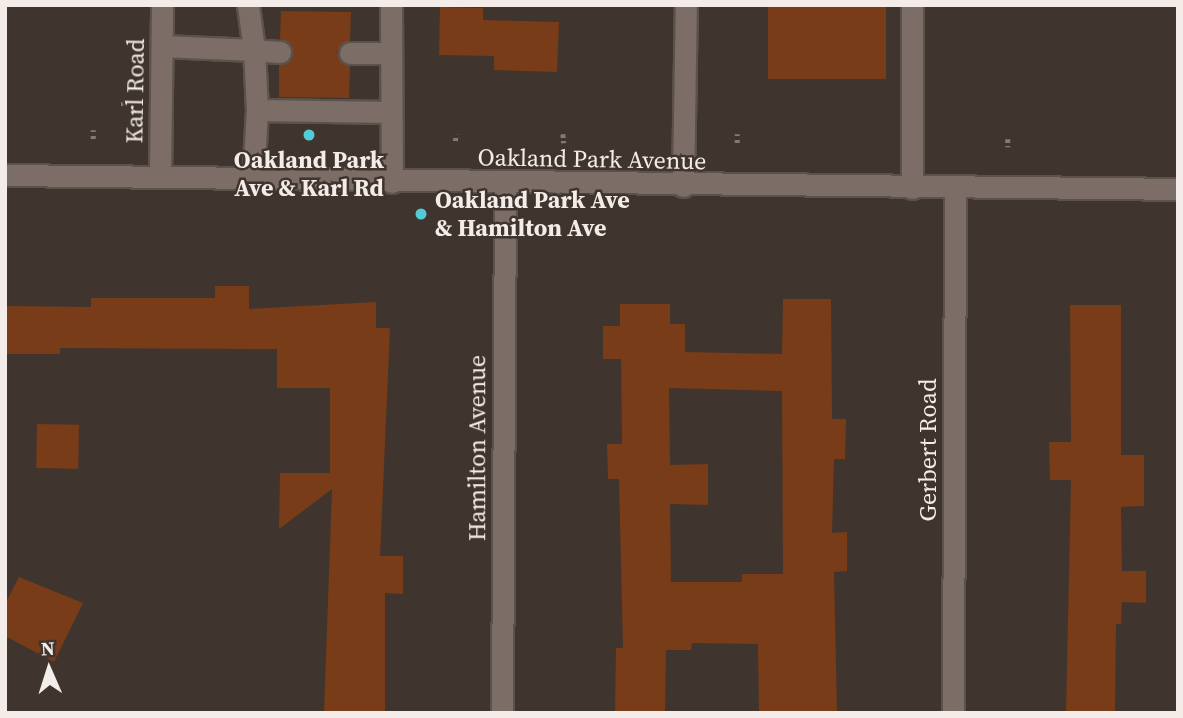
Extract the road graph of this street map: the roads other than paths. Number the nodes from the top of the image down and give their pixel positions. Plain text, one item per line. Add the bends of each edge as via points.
1 (162, 5) edge
2 (248, 5) edge
3 (391, 5) edge
4 (686, 5) edge
5 (912, 5) edge
6 (162, 46) junction
7 (254, 50) junction
8 (280, 52) dead end
9 (391, 52) junction
10 (350, 53) dead end
11 (257, 110) junction
12 (391, 112) junction
13 (5, 175) edge
14 (160, 177) junction
15 (253, 179) junction
16 (392, 182) junction
17 (505, 184) junction
18 (683, 186) junction
19 (912, 188) junction
20 (955, 188) junction
21 (1178, 189) edge
22 (502, 713) edge
23 (953, 713) edge

1 - 6 main road, Karl Road
2 - 7 main road
3 - 9 main road
4 - 18 main road
5 - 19 main road
6 - 7 main road
6 - 14 main road, Karl Road
7 - 8 main road
7 - 11 main road
9 - 10 main road
9 - 12 main road
11 - 12 main road
11 - 15 main road
12 - 16 main road
13 - 14 main road, Oakland Park Avenue
14 - 15 main road, Oakland Park Avenue
15 - 16 main road, Oakland Park Avenue
16 - 17 main road, Oakland Park Avenue
17 - 18 main road, Oakland Park Avenue
17 - 22 main road, Hamilton Avenue
18 - 19 main road, Oakland Park Avenue
19 - 20 main road, Oakland Park Avenue
20 - 21 main road, Oakland Park Avenue
20 - 23 main road, Gerbert Road

